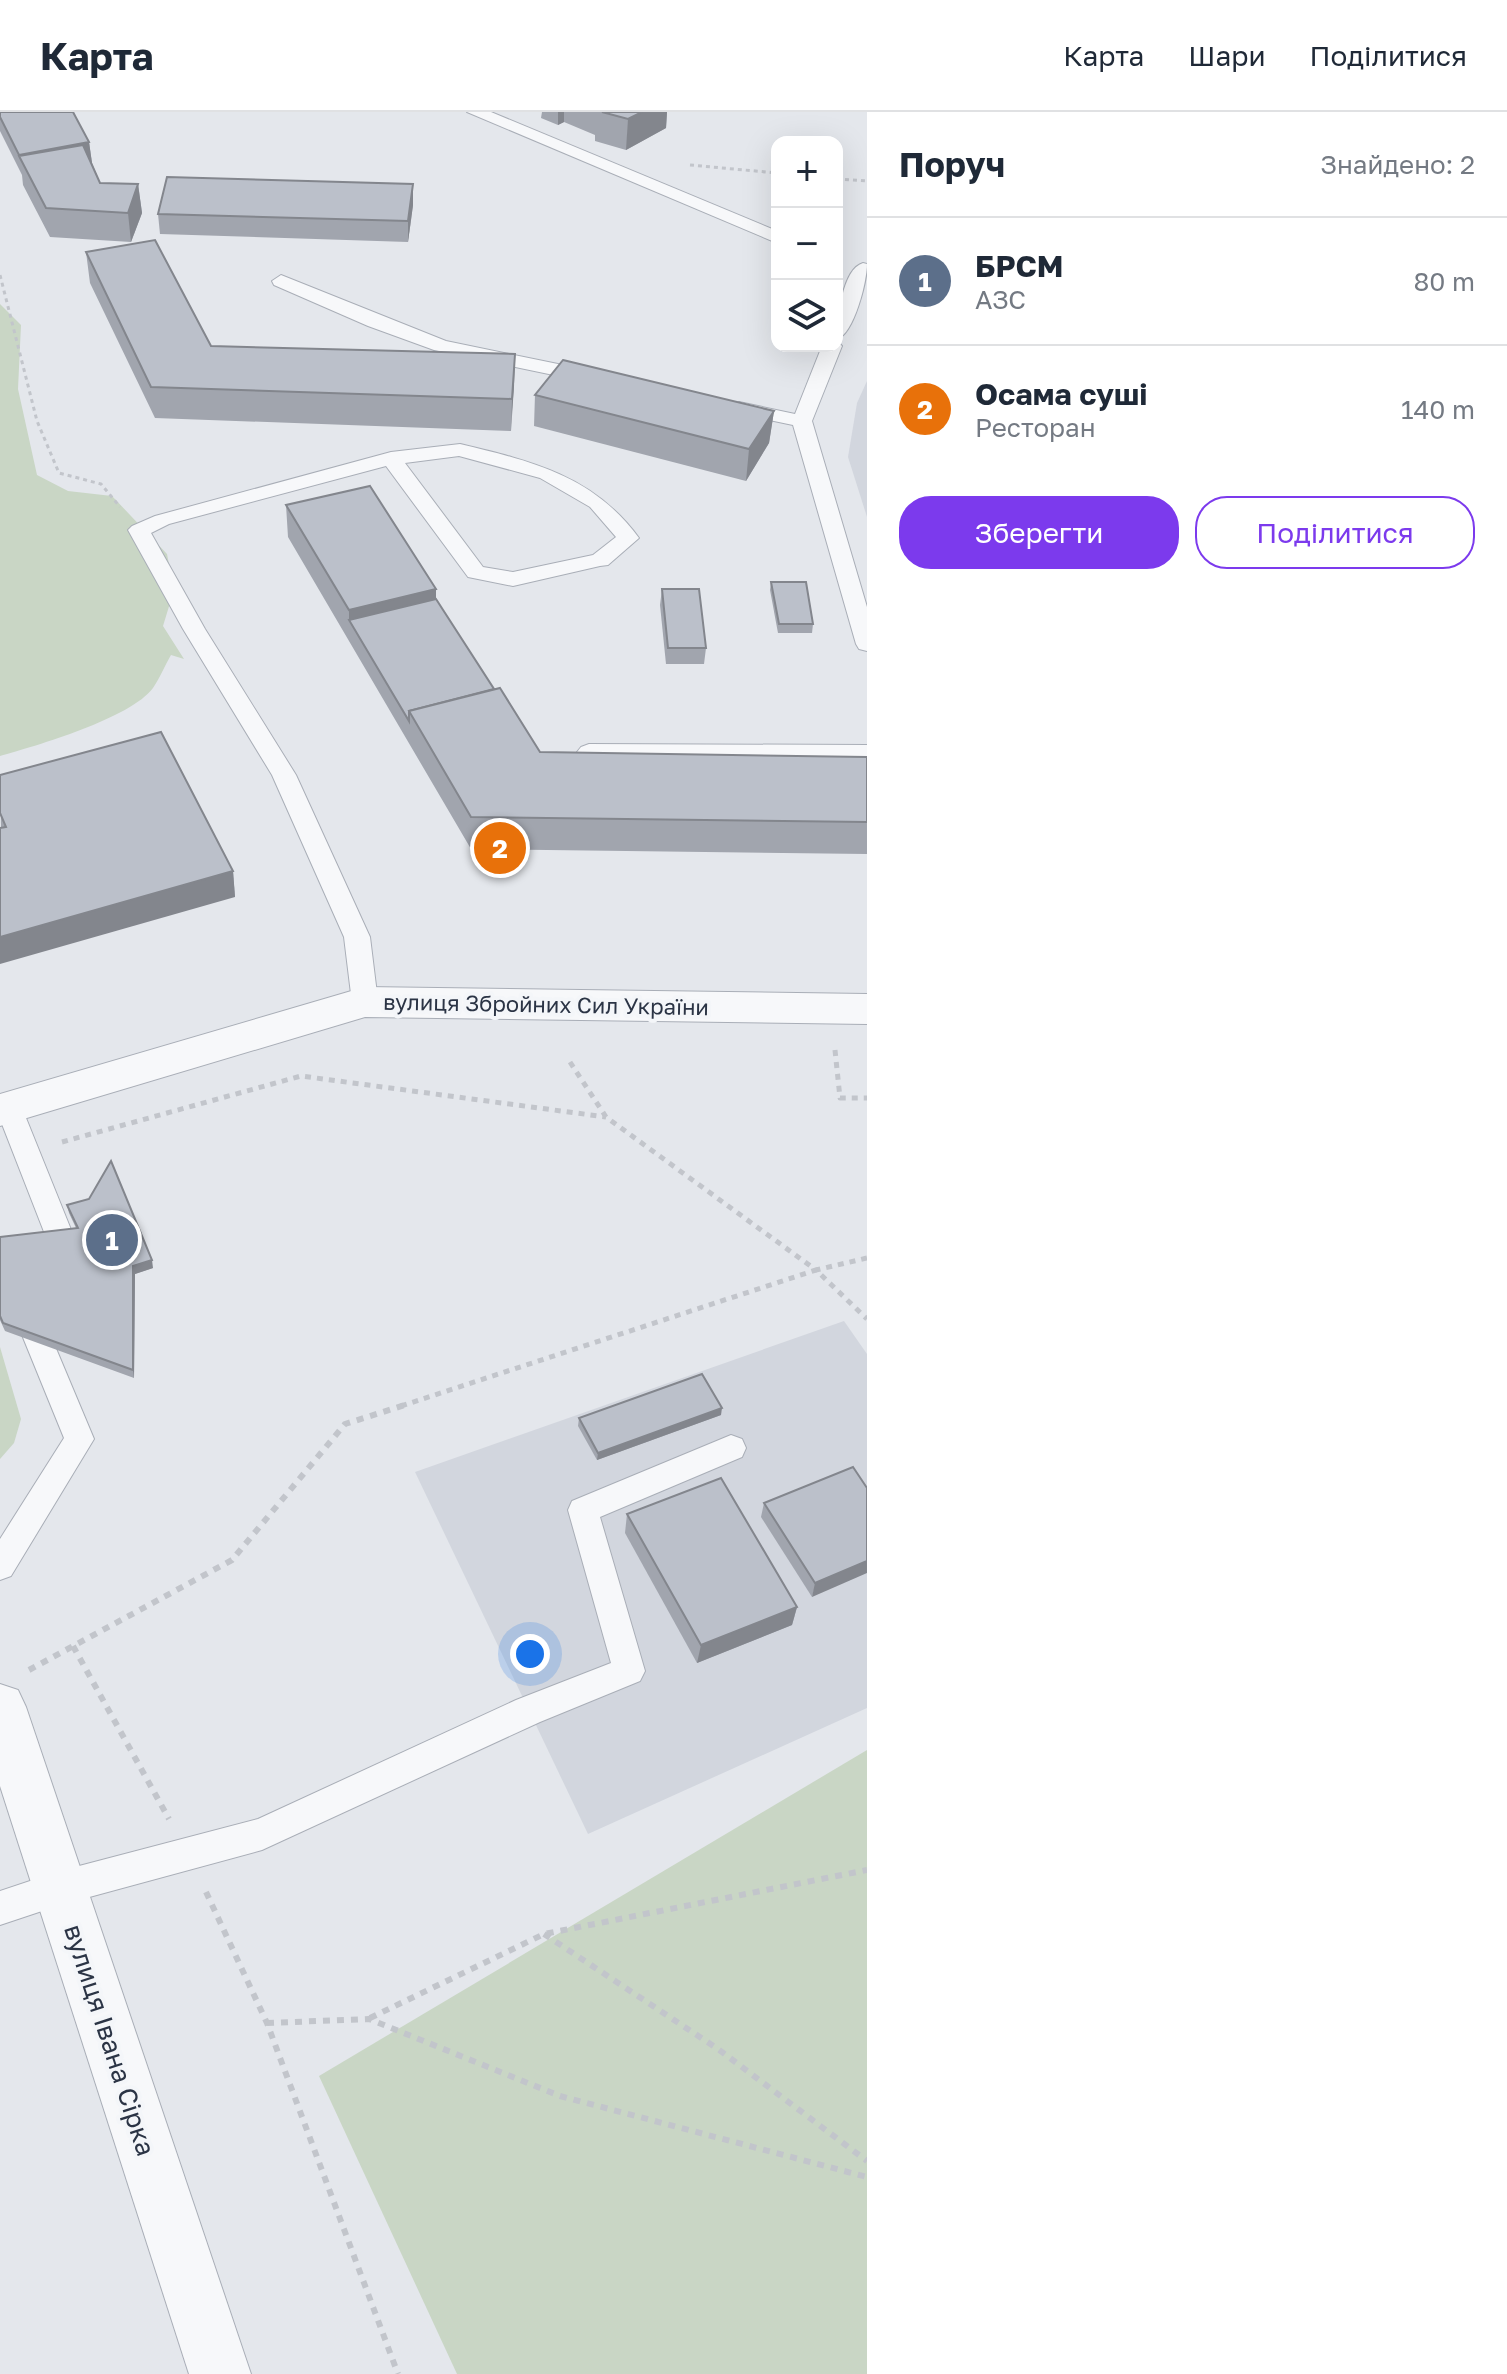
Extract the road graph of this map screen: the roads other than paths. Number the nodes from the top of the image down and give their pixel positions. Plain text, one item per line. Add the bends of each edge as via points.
1 (476, 112) edge
2 (771, 236) edge
3 (860, 267) edge
4 (281, 281) dead end
5 (843, 316) edge
6 (830, 352) edge
7 (615, 381) edge
8 (724, 405) edge
9 (802, 421) junction
10 (391, 458) junction
11 (867, 644) edge
12 (589, 752) edge
13 (867, 753) edge
14 (365, 1002) junction
15 (848, 1009) edge
16 (5, 1109) edge
17 (731, 1448) dead end
18 (0, 1566) edge
19 (12, 1690) edge
20 (60, 1888) junction
21 (0, 1908) edge
22 (220, 2374) edge

1 - 2 lane
3 - 5 lane
4 - 7 lane via 441,346
6 - 9 lane
8 - 9 lane
9 - 11 lane
10 - 10 lane via 460,450 547,474 597,503 628,538 600,560 513,579 476,572
10 - 14 lane via 139,530 284,775 357,937
12 - 13 lane
14 - 15 street, вулиця Збройних Сил України
14 - 16 street, вулиця Збройних Сил України
16 - 18 lane via 60,1237 23,1304 79,1439
17 - 20 lane via 583,1510 629,1671 528,1711 262,1834
19 - 20 street, вулиця Івана Сірка
20 - 21 lane
20 - 22 street, вулиця Івана Сірка

